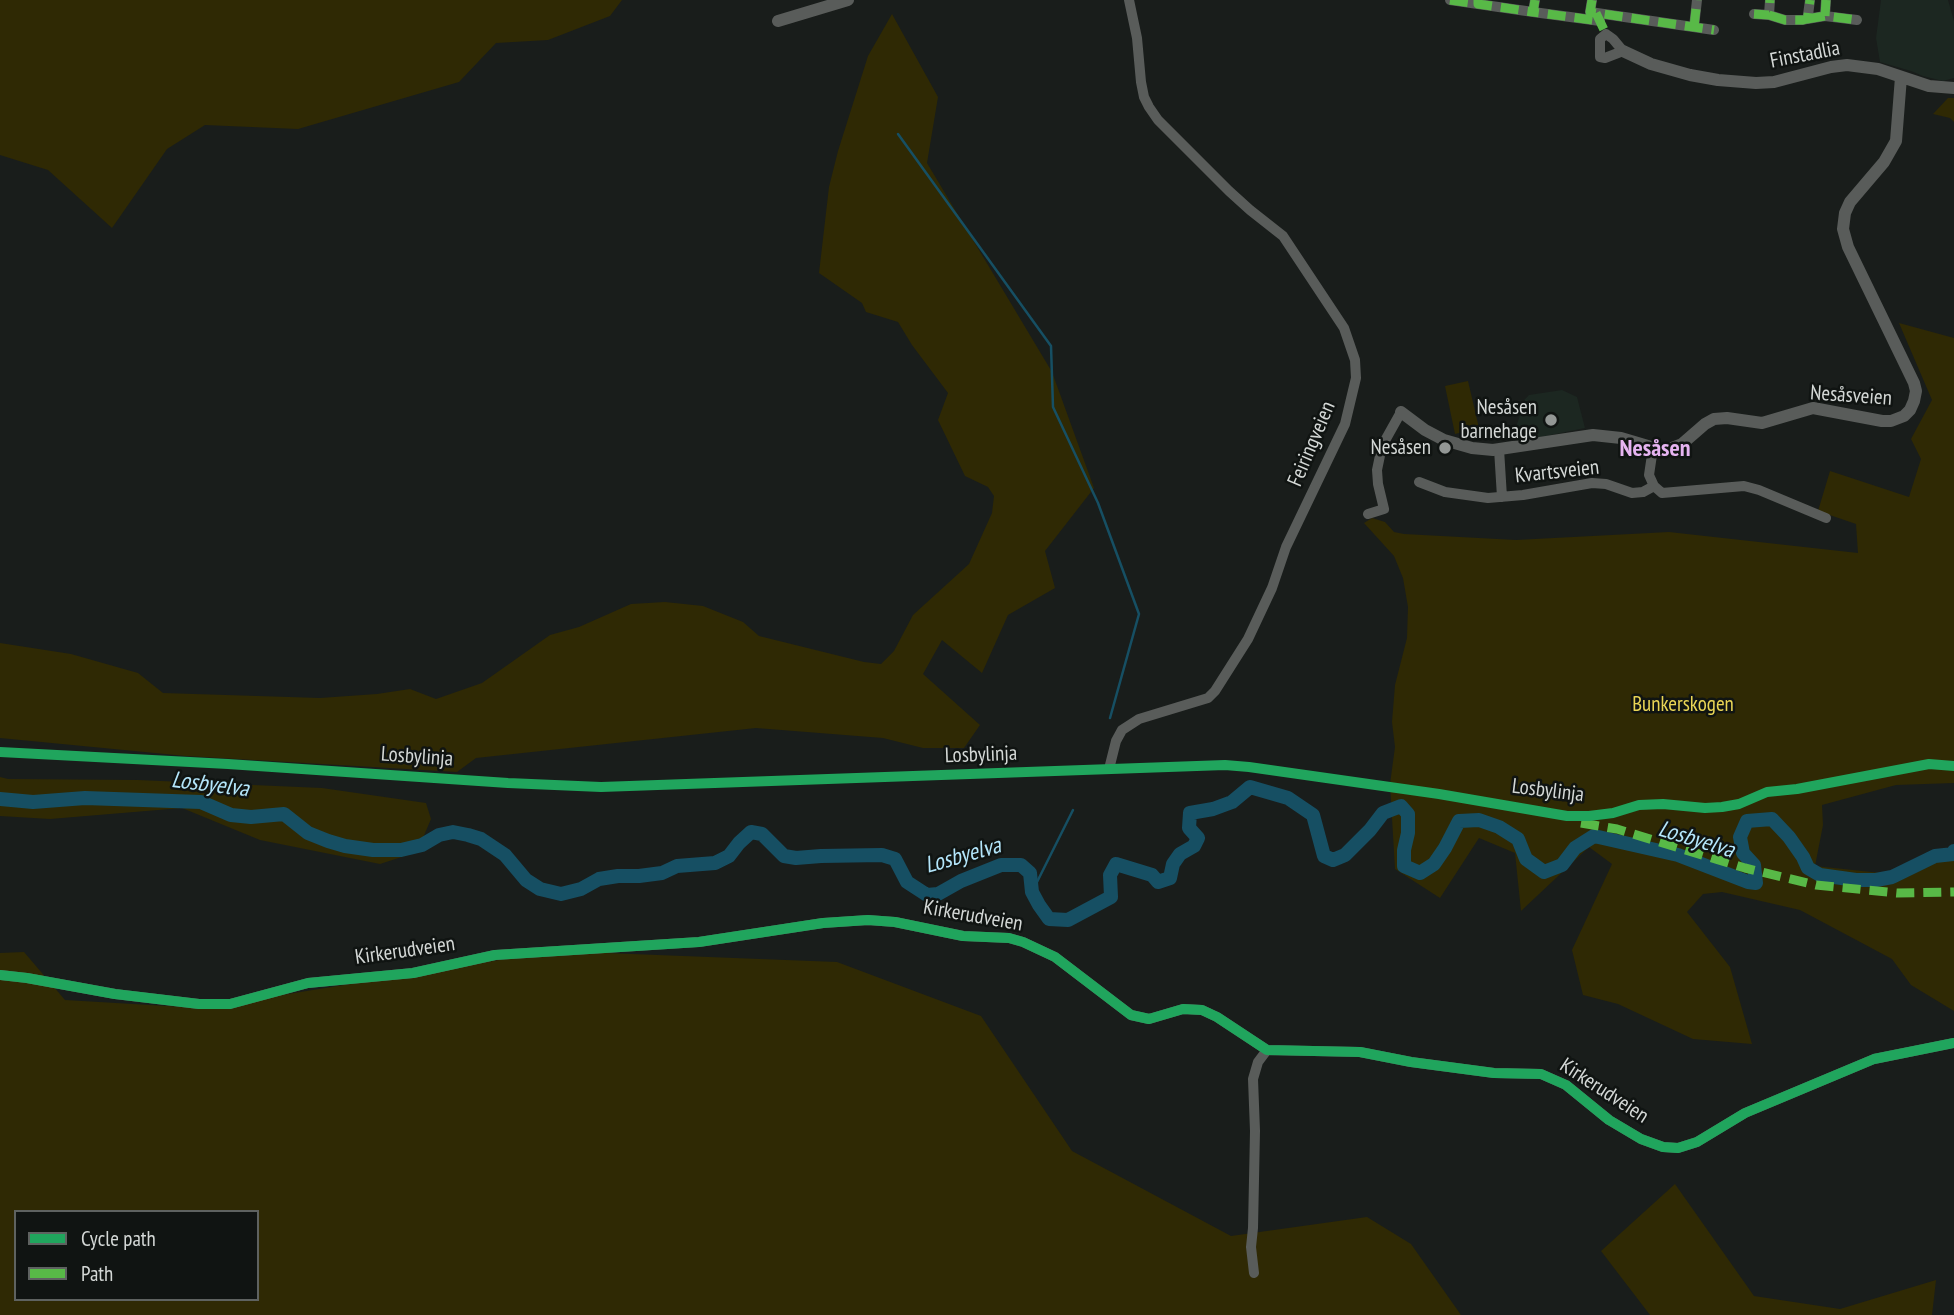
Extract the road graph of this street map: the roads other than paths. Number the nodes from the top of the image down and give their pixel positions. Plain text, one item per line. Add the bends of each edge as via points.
1 (848, 0) edge
2 (1129, 0) edge
3 (1450, 0) edge
4 (1535, 0) edge
5 (1592, 0) edge
6 (1697, 0) edge
7 (1770, 0) edge
8 (1810, 0) edge
9 (1826, 0) edge
10 (1478, 2) edge
11 (1533, 12) junction
12 (1754, 14) dead end
13 (1769, 15) junction
14 (1825, 16) junction
15 (1598, 17) junction
16 (1807, 19) junction
17 (1857, 20) dead end
18 (778, 21) dead end
19 (1694, 27) junction
20 (1714, 30) dead end
21 (1605, 34) junction
22 (1623, 51) junction
23 (1901, 77) junction
24 (1954, 88) edge
25 (1401, 412) joint
26 (1653, 448) junction
27 (1499, 449) junction
28 (1419, 482) dead end
29 (1654, 486) junction
30 (1502, 497) junction
31 (1368, 514) dead end
32 (1826, 517) dead end
33 (1109, 769) dead end
34 (0, 975) edge
35 (1954, 1043) edge
36 (1268, 1050) junction
37 (1254, 1273) dead end

1 - 18 street
2 - 33 street, Feiringveien via 1149,107 1229,191 1283,236 1344,328 1356,378 1345,424 1248,639 1208,698 1139,719 1122,730
3 - 10 street
4 - 11 street
5 - 15 street via 1590,12
6 - 19 street
7 - 13 street
8 - 16 street
9 - 14 street
10 - 11 street
11 - 15 street
12 - 13 street
13 - 16 street
14 - 16 street
14 - 17 street
15 - 19 street
15 - 21 street
19 - 20 street
21 - 22 street, Finstadlia
21 - 22 street, Finstadlia via 1600,38 1600,57
22 - 23 street, Finstadlia via 1651,64 1718,80 1774,82 1846,65
23 - 24 street, Finstadlia
23 - 26 street, Nesåsveien via 1896,141 1850,202 1843,229 1912,378 1916,391 1910,410 1891,421 1813,408 1762,423 1718,418 1678,446
25 - 27 street via 1451,443
25 - 31 street via 1382,446 1377,470 1384,509
26 - 27 street via 1593,435
26 - 29 street via 1649,475
27 - 30 street, Kvartsveien
28 - 30 street, Kvartsveien via 1445,492
29 - 30 street, Kvartsveien via 1632,493 1606,484 1585,484
29 - 32 street, Kvartsveien via 1669,494 1752,487
34 - 36 street, Kirkerudveien via 116,994 230,1004 308,983 413,973 495,955 699,942 868,920 1023,942 1055,957 1138,1018 1202,1010
35 - 36 street, Kirkerudveien via 1874,1059 1745,1113 1678,1148 1641,1139 1566,1085 1541,1074 1494,1073 1360,1052
36 - 37 street via 1253,1079

